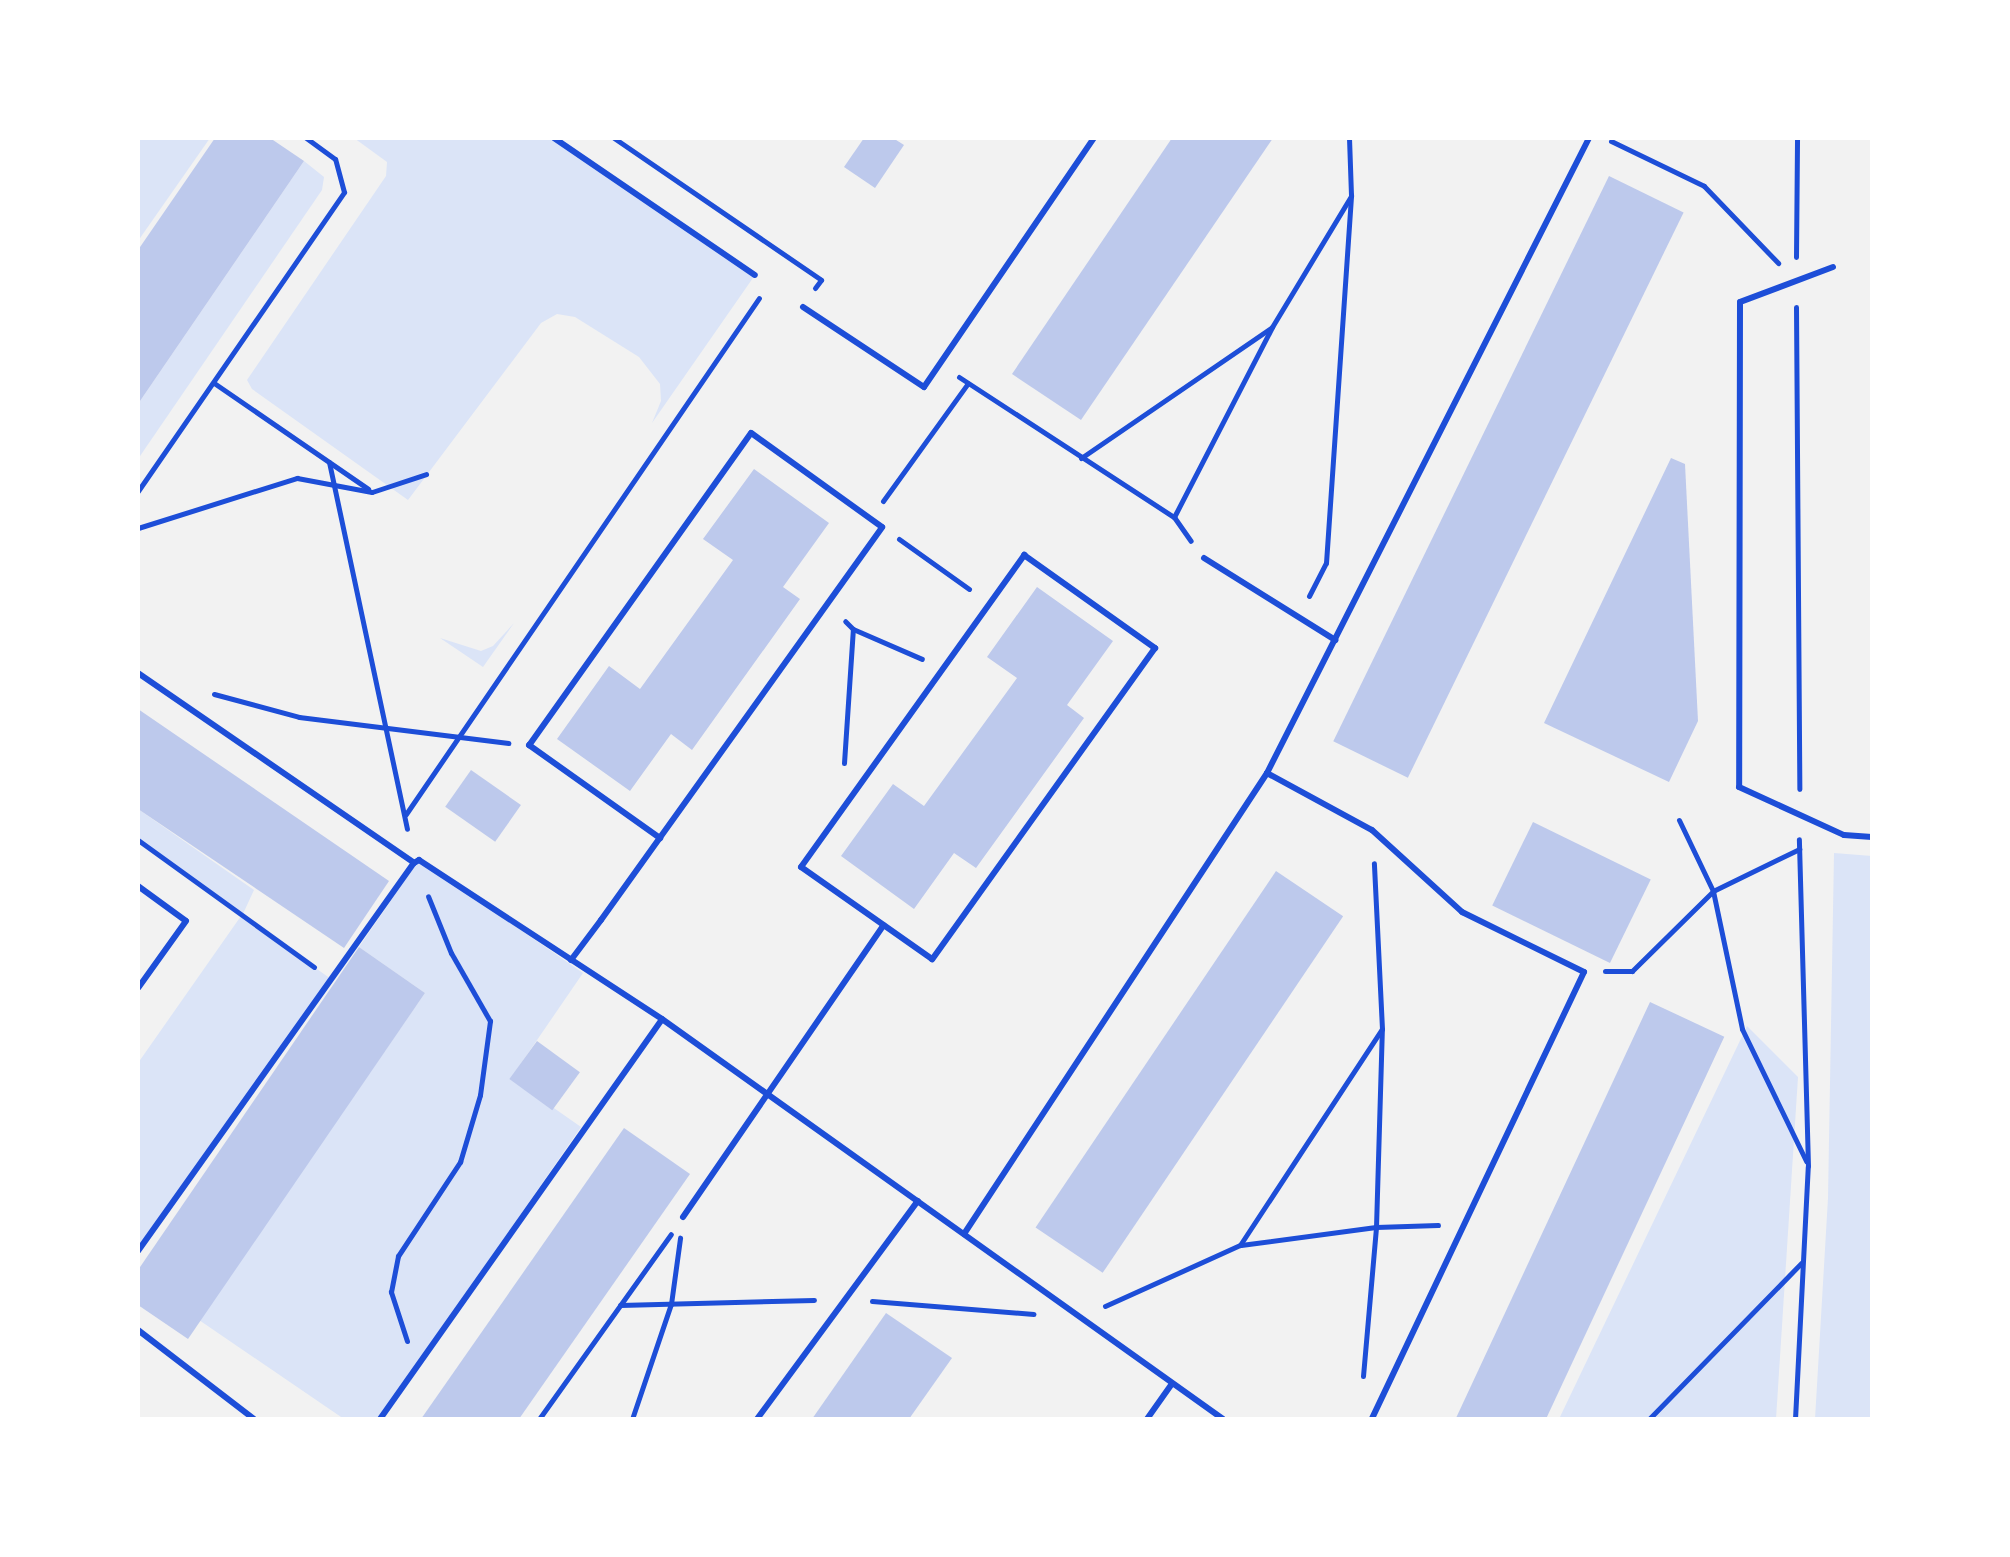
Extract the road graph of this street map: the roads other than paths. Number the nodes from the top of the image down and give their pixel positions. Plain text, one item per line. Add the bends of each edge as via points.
1 (554, 138) edge
2 (1094, 138) edge
3 (1589, 138) edge
4 (1833, 267) dead end
5 (755, 275) dead end
6 (803, 307) dead end
7 (1204, 558) road end
8 (1335, 640) junction
9 (138, 673) edge
10 (1267, 773) junction
11 (1872, 837) edge
12 (660, 838) junction
13 (414, 863) junction
14 (138, 886) edge
15 (884, 925) junction
16 (571, 960) junction
17 (138, 988) edge
18 (662, 1019) junction
19 (766, 1093) junction
20 (918, 1201) junction
21 (683, 1217) road end
22 (964, 1234) junction
23 (138, 1251) edge
24 (138, 1330) edge
25 (1171, 1385) junction
26 (254, 1419) edge
27 (380, 1419) edge
28 (757, 1419) edge
29 (1147, 1419) edge
30 (1223, 1419) edge
31 (1372, 1419) edge

1 - 5 lane
2 - 6 lane via 924,387
3 - 8 lane
4 - 11 lane via 1740,302 1739,787 1844,835
7 - 8 lane
8 - 10 lane
9 - 13 lane
10 - 22 lane
10 - 31 lane via 1372,830 1462,912 1584,972
12 - 12 lane via 529,745 751,433 882,527
12 - 16 lane
13 - 16 lane via 419,860
13 - 23 lane
14 - 17 lane via 186,921
15 - 15 lane via 932,959 1155,648 1024,555 801,867
15 - 19 lane
16 - 18 lane
18 - 19 lane
18 - 27 lane
19 - 20 lane
19 - 21 lane
20 - 22 lane
20 - 28 lane
22 - 25 lane
24 - 26 lane
25 - 29 lane
25 - 30 lane

